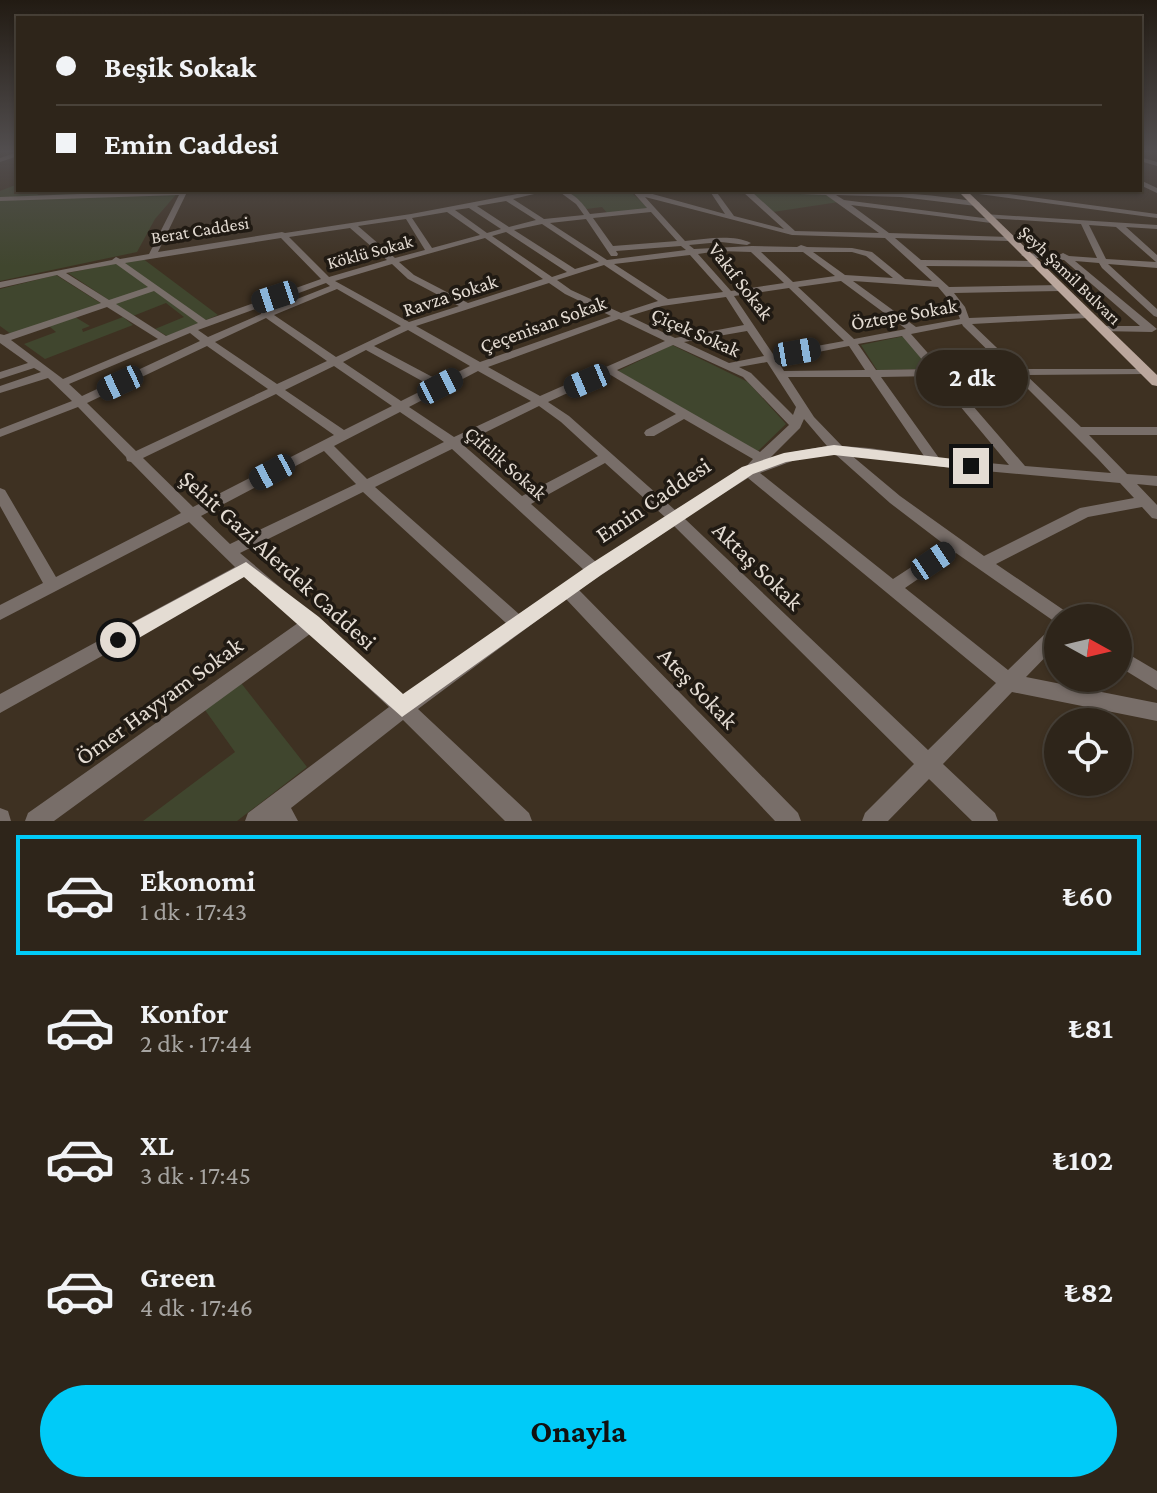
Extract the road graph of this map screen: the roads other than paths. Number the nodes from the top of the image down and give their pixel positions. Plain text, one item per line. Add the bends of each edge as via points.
1 (184, 192) edge
2 (538, 192) edge
3 (563, 192) edge
4 (713, 192) edge
5 (747, 192) edge
6 (826, 192) edge
7 (843, 192) edge
8 (965, 192) edge
9 (977, 192) edge
10 (1022, 192) edge
11 (638, 193) edge
12 (507, 198) junction
13 (0, 199) edge
14 (845, 202) junction
15 (1045, 202) junction
16 (976, 204) junction
17 (470, 205) junction
18 (448, 209) junction
19 (1098, 209) junction
20 (1157, 209) edge
21 (652, 210) junction
22 (1157, 216) edge
23 (408, 217) junction
24 (589, 217) junction
25 (732, 218) junction
26 (989, 218) junction
27 (1059, 220) junction
28 (541, 221) junction
29 (1084, 222) junction
30 (1119, 224) junction
31 (352, 225) junction
32 (1157, 227) edge
33 (508, 229) junction
34 (792, 233) junction
35 (282, 234) junction
36 (486, 235) junction
37 (885, 238) junction
38 (1009, 239) junction
39 (681, 242) junction
40 (764, 247) junction
41 (752, 248) junction
42 (802, 248) junction
43 (611, 249) junction
44 (690, 251) junction
45 (430, 252) junction
46 (153, 253) junction
47 (1025, 255) junction
48 (1063, 255) junction
49 (1099, 258) junction
50 (116, 260) junction
51 (618, 260) junction
52 (1157, 262) edge
53 (391, 263) junction
54 (603, 263) junction
55 (917, 263) junction
56 (1035, 264) junction
57 (58, 272) junction
58 (575, 273) junction
59 (843, 278) junction
60 (327, 280) junction
61 (554, 280) junction
62 (903, 282) junction
63 (0, 285) edge
64 (338, 286) junction
65 (793, 286) junction
66 (943, 287) junction
67 (155, 288) junction
68 (1061, 288) junction
69 (728, 294) junction
70 (666, 302) junction
71 (107, 304) junction
72 (467, 306) junction
73 (265, 313) junction
74 (1157, 314) edge
75 (1088, 315) junction
76 (617, 317) junction
77 (964, 321) junction
78 (204, 323) junction
79 (409, 326) junction
80 (750, 327) junction
81 (190, 329) junction
82 (1103, 329) junction
83 (1153, 329) edge
84 (909, 331) junction
85 (1, 339) edge
86 (164, 339) junction
87 (208, 340) junction
88 (673, 341) junction
89 (851, 342) junction
90 (366, 346) junction
91 (770, 357) junction
92 (336, 360) junction
93 (37, 363) junction
94 (728, 366) junction
95 (477, 367) junction
96 (611, 371) junction
97 (1014, 371) junction
98 (1146, 371) junction
99 (871, 372) junction
100 (938, 372) junction
101 (50, 373) junction
102 (781, 374) junction
103 (0, 376) edge
104 (1157, 382) edge
105 (62, 383) junction
106 (440, 386) junction
107 (276, 388) junction
108 (0, 390) edge
109 (79, 401) junction
110 (540, 401) junction
111 (401, 406) junction
112 (802, 408) junction
113 (684, 414) junction
114 (796, 425) junction
115 (1077, 431) junction
116 (1157, 431) edge
117 (0, 433) edge
118 (650, 433) dead end
119 (342, 435) junction
120 (453, 443) junction
121 (325, 444) junction
122 (838, 450) junction
123 (607, 456) junction
124 (132, 458) junction
125 (761, 458) junction
126 (935, 462) junction
127 (1020, 469) junction
128 (748, 471) junction
129 (1125, 478) junction
130 (1157, 481) edge
131 (366, 487) junction
132 (0, 493) edge
133 (1146, 501) junction
134 (521, 503) junction
135 (1157, 514) edge
136 (191, 515) junction
137 (675, 518) junction
138 (958, 544) junction
139 (228, 552) junction
140 (985, 563) junction
141 (246, 568) junction
142 (595, 570) junction
143 (53, 586) junction
144 (893, 588) junction
145 (568, 590) junction
146 (1044, 605) edge
147 (0, 613) edge
148 (312, 623) junction
149 (519, 624) junction
150 (1044, 647) edge
151 (1132, 665) edge
152 (1157, 681) edge
153 (1010, 683) junction
154 (0, 704) edge
155 (402, 707) junction
156 (1157, 712) edge
157 (928, 764) junction
158 (281, 813) edge
159 (36, 821) edge
160 (256, 821) edge
161 (521, 821) edge
162 (790, 821) edge
163 (873, 821) edge
164 (987, 821) edge

1 - 13 street
1 - 46 street
2 - 12 street, Berat Caddesi
3 - 24 street
4 - 25 street
5 - 34 street
6 - 14 street
7 - 16 street
8 - 16 main road, Şeyh Şamil Bulvarı
9 - 15 street
10 - 20 street
11 - 21 street, Vakıf Sokak
11 - 25 street
12 - 17 street, Berat Caddesi
12 - 28 street
14 - 26 street
14 - 37 street
15 - 19 street
15 - 27 street
16 - 26 main road, Şeyh Şamil Bulvarı
17 - 18 street, Berat Caddesi
17 - 33 street
18 - 23 street, Berat Caddesi
18 - 36 street, Çiçek Sokak
19 - 22 street
19 - 30 street
21 - 24 street, Köklü Sokak
21 - 39 street, Vakıf Sokak
23 - 31 street, Berat Caddesi
23 - 45 street
24 - 28 street, Köklü Sokak
24 - 43 street
25 - 34 street
26 - 27 street
26 - 38 main road, Şeyh Şamil Bulvarı
27 - 29 street
28 - 33 street, Köklü Sokak
28 - 54 street
29 - 30 street
29 - 49 street
30 - 32 street
30 - 52 street
31 - 35 street, Berat Caddesi
31 - 53 street
33 - 36 street, Köklü Sokak
33 - 58 street
34 - 37 street
34 - 42 street
35 - 46 street, Berat Caddesi
35 - 60 street, Aktaş Sokak
36 - 45 street, Köklü Sokak
36 - 61 street, Çiçek Sokak
37 - 38 street
37 - 55 street
38 - 47 main road, Şeyh Şamil Bulvarı
39 - 40 street via 726,239
39 - 43 street
39 - 44 street, Vakıf Sokak
40 - 41 street, Ravza Sokak
40 - 42 street, Ravza Sokak
41 - 44 street, Ravza Sokak
41 - 65 street
42 - 59 street
42 - 62 street, Ravza Sokak via 866,252
43 - 51 street
44 - 51 street, Ravza Sokak
44 - 69 street, Vakıf Sokak
45 - 53 street, Köklü Sokak
46 - 50 street, Berat Caddesi
47 - 48 street
47 - 56 main road, Şeyh Şamil Bulvarı
48 - 49 street
48 - 83 street
49 - 52 street
49 - 74 street
50 - 57 street, Berat Caddesi
50 - 67 street
51 - 54 street, Ravza Sokak
53 - 60 street, Köklü Sokak
53 - 72 street
54 - 58 street, Ravza Sokak
54 - 70 street
55 - 56 street
55 - 66 street
56 - 68 main road, Şeyh Şamil Bulvarı
57 - 63 street, Berat Caddesi
57 - 71 street
58 - 61 street, Ravza Sokak
59 - 62 street, Çeçenisan Sokak
59 - 65 street, Çeçenisan Sokak
59 - 84 street
60 - 64 street, Aktaş Sokak
60 - 78 street, Köklü Sokak
61 - 72 street, Ravza Sokak
61 - 76 street, Çiçek Sokak
62 - 66 street, Çeçenisan Sokak
64 - 73 street
64 - 79 street, Aktaş Sokak
65 - 69 street, Çeçenisan Sokak
65 - 89 street
66 - 68 street, Çeçenisan Sokak
66 - 77 street
67 - 71 street
67 - 78 street
68 - 75 main road, Şeyh Şamil Bulvarı
69 - 70 street, Çeçenisan Sokak
69 - 80 street, Vakıf Sokak
70 - 76 street, Çeçenisan Sokak
71 - 85 street
71 - 86 street
72 - 79 street, Ravza Sokak
73 - 87 street
73 - 92 street, Çiftlik Sokak
75 - 77 street, Öztepe Sokak
75 - 82 main road, Şeyh Şamil Bulvarı
76 - 88 street, Çiçek Sokak
76 - 95 street, Çeçenisan Sokak
77 - 84 street, Öztepe Sokak
77 - 97 street
78 - 81 street, Köklü Sokak
79 - 90 street, Ravza Sokak
79 - 95 street, Aktaş Sokak
80 - 88 street
80 - 91 street, Vakıf Sokak
81 - 86 street, Köklü Sokak
81 - 87 street
82 - 83 street
82 - 98 main road, Şeyh Şamil Bulvarı
84 - 89 street, Öztepe Sokak
84 - 100 street
85 - 93 street, Şehit Gazi Alerdek Caddesi
86 - 105 street, Köklü Sokak
87 - 107 street
87 - 109 street
88 - 94 street, Çiçek Sokak
88 - 96 street
89 - 91 street, Öztepe Sokak
89 - 99 street
90 - 92 street, Ravza Sokak
90 - 106 street
91 - 94 street, Öztepe Sokak
91 - 102 street, Vakıf Sokak
92 - 107 street, Ravza Sokak
92 - 111 street, Çiftlik Sokak
93 - 101 street, Şehit Gazi Alerdek Caddesi
93 - 103 street
94 - 114 street, Çiçek Sokak via 756,382
95 - 106 street, Çeçenisan Sokak
95 - 110 street, Aktaş Sokak
96 - 110 street
96 - 113 street
97 - 98 street
97 - 100 street
97 - 115 street
98 - 104 main road, Şeyh Şamil Bulvarı
99 - 100 street
99 - 102 street
99 - 126 street
100 - 127 street
101 - 105 street, Şehit Gazi Alerdek Caddesi
101 - 108 street
102 - 112 street, Vakıf Sokak
105 - 109 street, Şehit Gazi Alerdek Caddesi
106 - 111 street, Çeçenisan Sokak
107 - 119 street
107 - 124 street, Ravza Sokak
109 - 117 street
109 - 124 street, Şehit Gazi Alerdek Caddesi
110 - 120 street
110 - 123 street, Aktaş Sokak
111 - 119 street, Çeçenisan Sokak
111 - 120 street, Çiftlik Sokak
112 - 114 street
112 - 122 street, Vakıf Sokak
113 - 118 street
113 - 125 street
114 - 125 street
115 - 116 street
115 - 129 street
119 - 121 street, Çeçenisan Sokak
120 - 131 street
120 - 134 street, Çiftlik Sokak
121 - 131 street
121 - 136 street, Çeçenisan Sokak
122 - 126 street, Emin Caddesi
122 - 128 street, Emin Caddesi via 784,458
122 - 138 street, Vakıf Sokak
123 - 134 street
123 - 137 street, Aktaş Sokak
124 - 136 street, Şehit Gazi Alerdek Caddesi
125 - 128 street
126 - 127 street, Emin Caddesi
127 - 129 street, Emin Caddesi
128 - 137 street, Emin Caddesi
128 - 144 street
129 - 130 street, Emin Caddesi
129 - 133 street
131 - 139 street
131 - 149 street
132 - 143 street
133 - 135 street
133 - 140 street via 1095,508
134 - 142 street, Çiftlik Sokak
136 - 139 street, Şehit Gazi Alerdek Caddesi
136 - 143 street, Çeçenisan Sokak
137 - 142 street, Emin Caddesi
137 - 157 street, Aktaş Sokak
138 - 140 street, Vakıf Sokak
138 - 144 street
139 - 141 street, Şehit Gazi Alerdek Caddesi
140 - 146 street, Vakıf Sokak
141 - 148 street, Şehit Gazi Alerdek Caddesi
141 - 154 street
142 - 145 street, Emin Caddesi
143 - 147 street, Çeçenisan Sokak
144 - 153 street
145 - 149 street, Emin Caddesi
145 - 162 street, Ateş Sokak
148 - 155 street, Şehit Gazi Alerdek Caddesi
148 - 159 street, Ömer Hayyam Sokak
149 - 155 street, Emin Caddesi
150 - 153 street
151 - 152 street
153 - 156 street
153 - 157 street
155 - 158 street, Emin Caddesi
155 - 161 street, Şehit Gazi Alerdek Caddesi
157 - 163 street
157 - 164 street, Aktaş Sokak
158 - 160 street, Emin Caddesi

